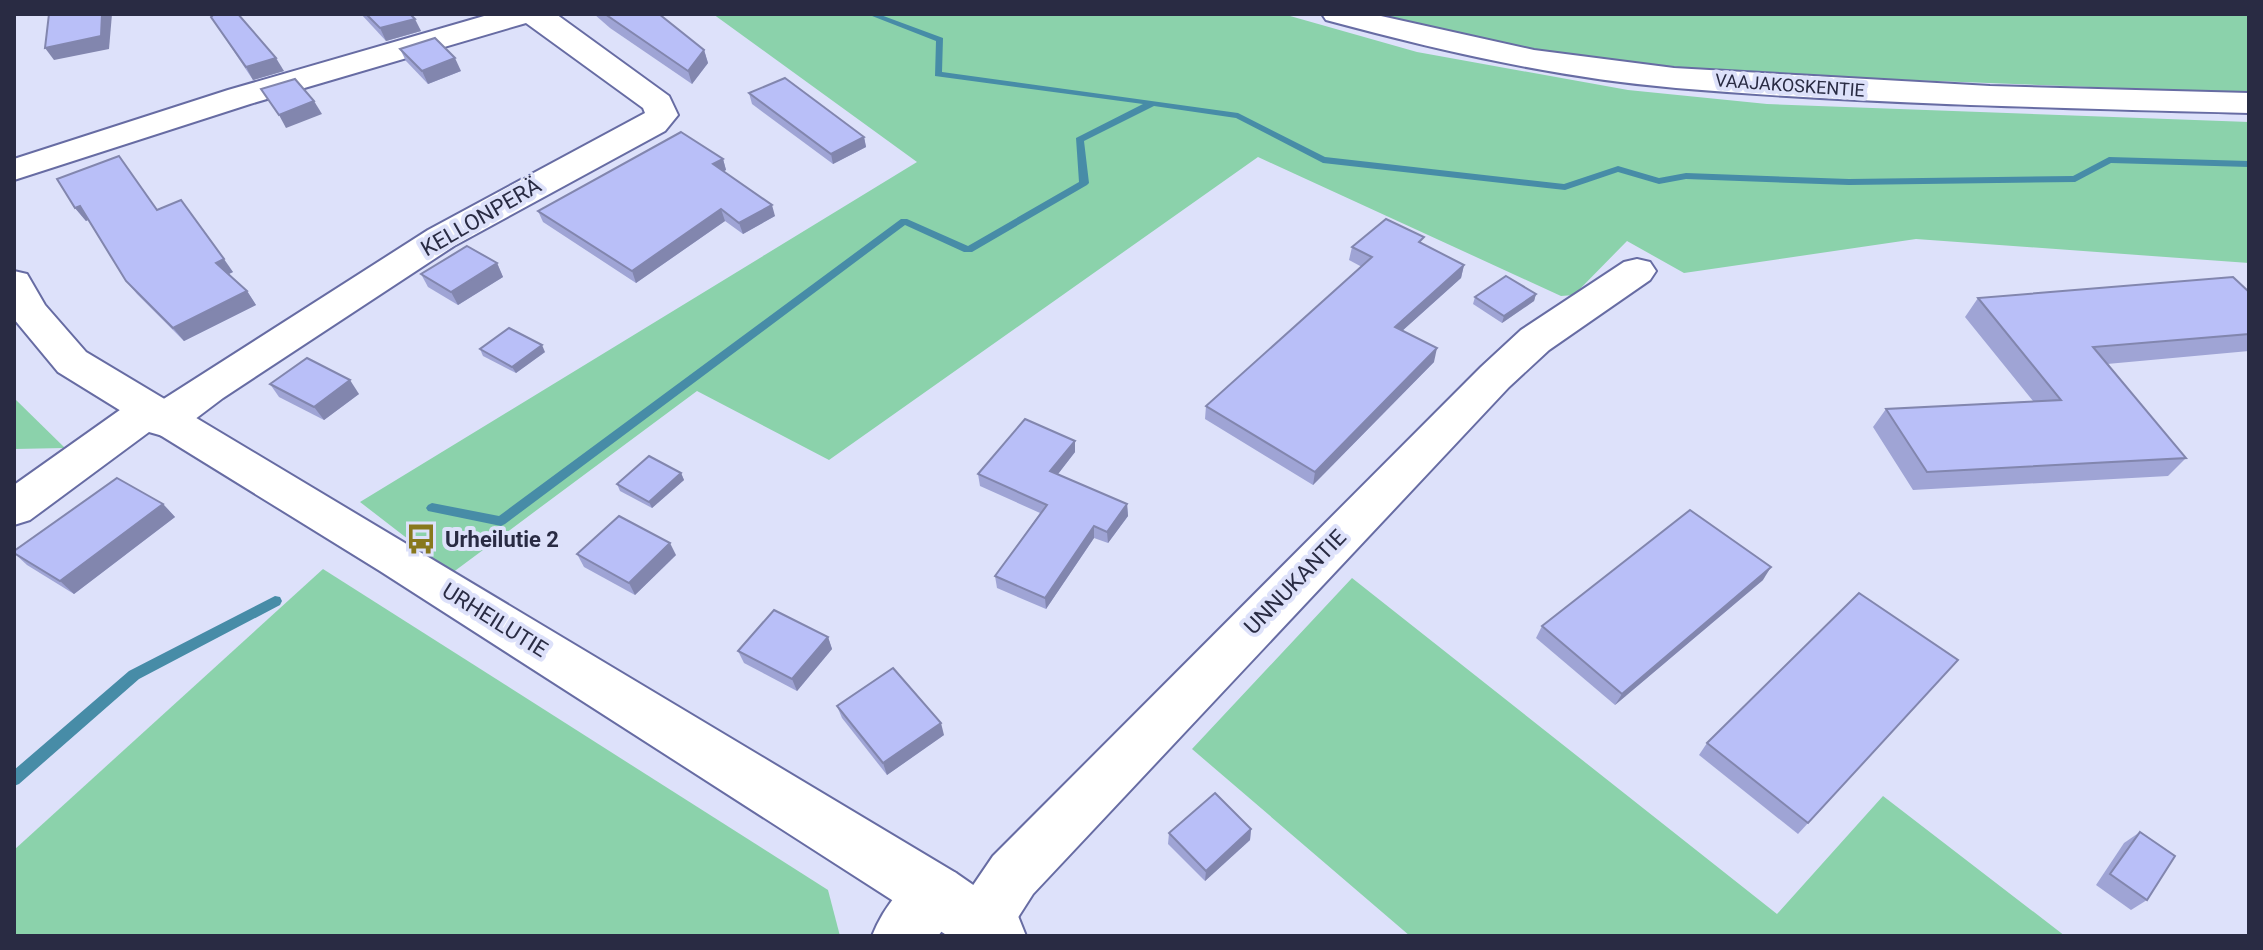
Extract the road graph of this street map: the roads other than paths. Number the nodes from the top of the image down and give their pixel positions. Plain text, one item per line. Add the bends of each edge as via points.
1 (527, 14) edge
2 (1337, 14) edge
3 (2249, 103) edge
4 (14, 170) edge
5 (1637, 271) dead end
6 (14, 283) edge
7 (156, 416) junction
8 (14, 508) edge
9 (971, 917) edge
10 (901, 936) edge

1 - 4 street, KELLONPERÄ via 239,97
1 - 7 street, KELLONPERÄ via 543,19 657,103 662,115 441,238
2 - 3 street, VAAJAKOSKENTIE via 1534,59 1674,78 1990,96
5 - 9 street, UNNUKANTIE via 1535,340 1495,377
6 - 7 street, URHEILUTIE via 29,312 72,362
7 - 8 street
7 - 9 street, URHEILUTIE via 396,558
9 - 10 street, UNNUKANTIE

